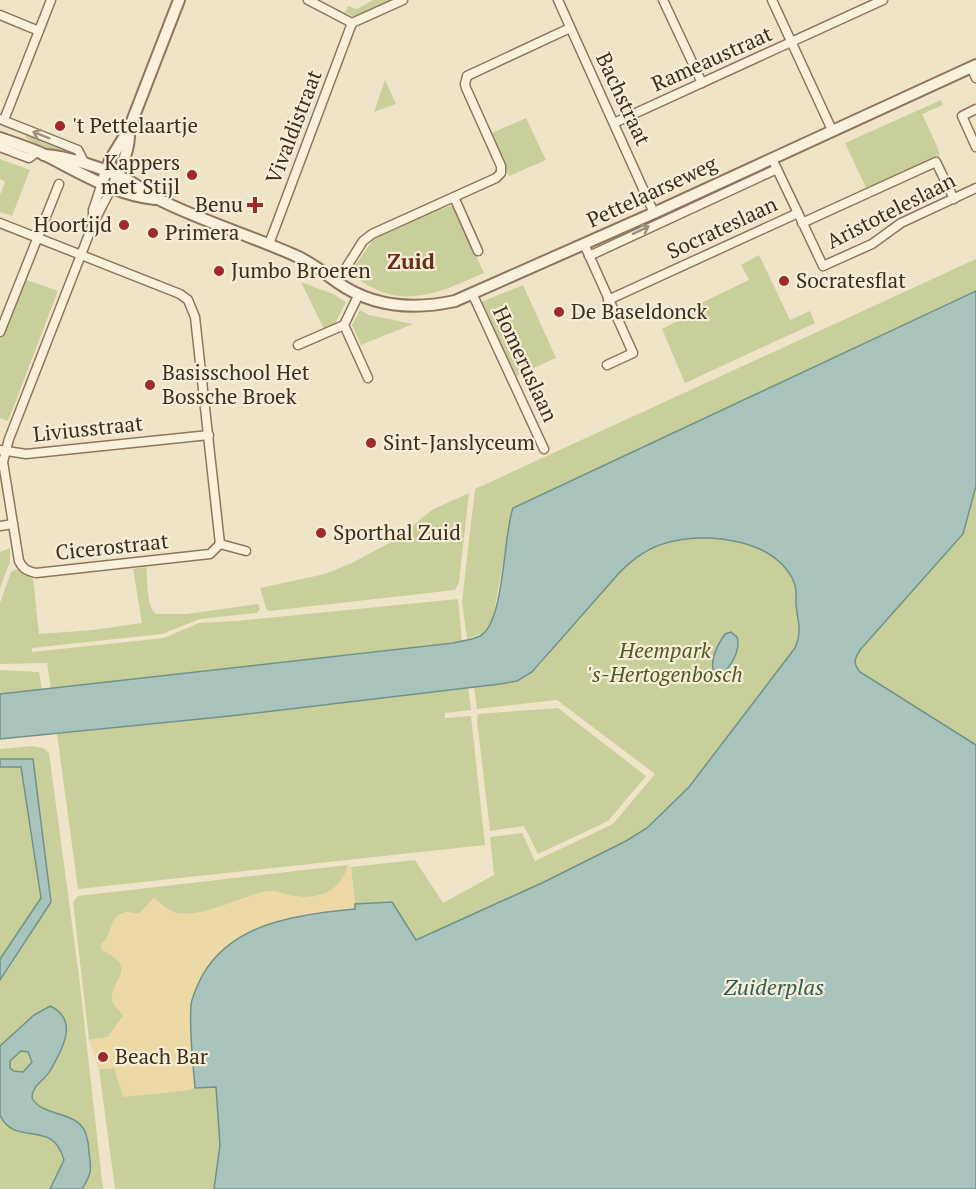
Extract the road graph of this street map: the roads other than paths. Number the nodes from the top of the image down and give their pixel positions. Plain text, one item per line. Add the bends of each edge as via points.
1 (51, 0) edge
2 (179, 0) edge
3 (308, 0) edge
4 (403, 0) edge
5 (558, 0) edge
6 (663, 0) edge
7 (772, 0) edge
8 (880, 1) edge
9 (0, 15) edge
10 (352, 23) junction
11 (570, 28) junction
12 (39, 31) junction
13 (791, 42) junction
14 (975, 73) edge
15 (702, 83) junction
16 (976, 109) edge
17 (2, 119) edge
18 (614, 123) junction
19 (129, 129) junction
20 (832, 130) junction
21 (0, 138) edge
22 (0, 147) edge
23 (976, 147) edge
24 (36, 155) junction
25 (772, 158) junction
26 (85, 164) junction
27 (777, 169) junction
28 (106, 172) junction
29 (117, 176) junction
30 (59, 184) dead end
31 (107, 185) junction
32 (976, 188) edge
33 (454, 197) junction
34 (954, 199) junction
35 (159, 200) junction
36 (654, 213) junction
37 (798, 213) junction
38 (0, 223) edge
39 (802, 223) junction
40 (38, 238) junction
41 (269, 244) junction
42 (584, 244) junction
43 (478, 251) dead end
44 (80, 254) junction
45 (589, 256) junction
46 (823, 266) joint
47 (337, 282) junction
48 (472, 293) junction
49 (360, 294) junction
50 (608, 300) junction
51 (344, 325) junction
52 (0, 332) edge
53 (298, 345) dead end
54 (607, 365) dead end
55 (368, 378) dead end
56 (208, 435) junction
57 (544, 449) dead end
58 (3, 450) edge
59 (13, 524) junction
60 (0, 526) edge
61 (220, 544) junction
62 (246, 551) dead end

1 - 12 street
2 - 19 street
3 - 10 street
4 - 10 street
5 - 11 street, Bachstraat
6 - 15 street
7 - 13 street
8 - 13 street, Rameaustraat
9 - 12 street
10 - 41 street, Vivaldistraat
11 - 18 street, Bachstraat
11 - 33 street via 467,76 466,88 501,173
12 - 17 street
13 - 15 street, Rameaustraat
13 - 20 street
14 - 20 street, Pettelaarseweg
15 - 18 street, Rameaustraat
16 - 23 street via 962,116
26 -> 17 street, Pettelaarseweg via 78,150
18 - 36 street, Bachstraat
19 - 28 street
19 - 29 street
20 - 25 street, Pettelaarseweg
21 - 24 street, Pettelaarseweg
22 - 24 street, Pettelaarseweg
24 - 26 street, Pettelaarseweg via 55,155
24 - 31 street, Pettelaarseweg
25 - 27 street
25 - 36 street, Pettelaarseweg
26 - 28 street, Pettelaarseweg
27 - 37 street
45 -> 27 street, Pettelaarseweg
28 - 29 street, Pettelaarseweg
28 - 31 street
29 - 31 street
29 - 35 street, Pettelaarseweg
30 - 40 street
31 - 35 street, Pettelaarseweg
31 - 44 street
32 - 34 street, Aristoteleslaan
33 - 43 street
33 - 47 street via 372,234 363,241
34 - 39 street via 936,162
34 - 46 street, Aristoteleslaan
35 - 41 street, Pettelaarseweg
36 - 42 street, Pettelaarseweg
37 - 39 street, Socrateslaan
37 - 50 street, Socrateslaan
38 - 40 street
39 - 46 street, Socrateslaan
40 - 44 street
40 - 52 street
41 - 47 street, Pettelaarseweg via 286,259
42 - 45 street
42 - 48 street, Pettelaarseweg
44 - 56 street via 188,300 195,317
44 - 58 street
45 - 50 street
47 - 49 street, Pettelaarseweg
48 - 49 street, Pettelaarseweg via 455,301 415,307 392,305
48 - 57 street, Homeruslaan
49 - 51 street
50 - 54 street via 633,353
51 - 53 street
51 - 55 street
56 - 58 street, Liviusstraat via 26,454
56 - 61 street
58 - 59 street
59 - 60 street
59 - 61 street, Cicerostraat via 21,567 36,573 210,554
61 - 62 street

